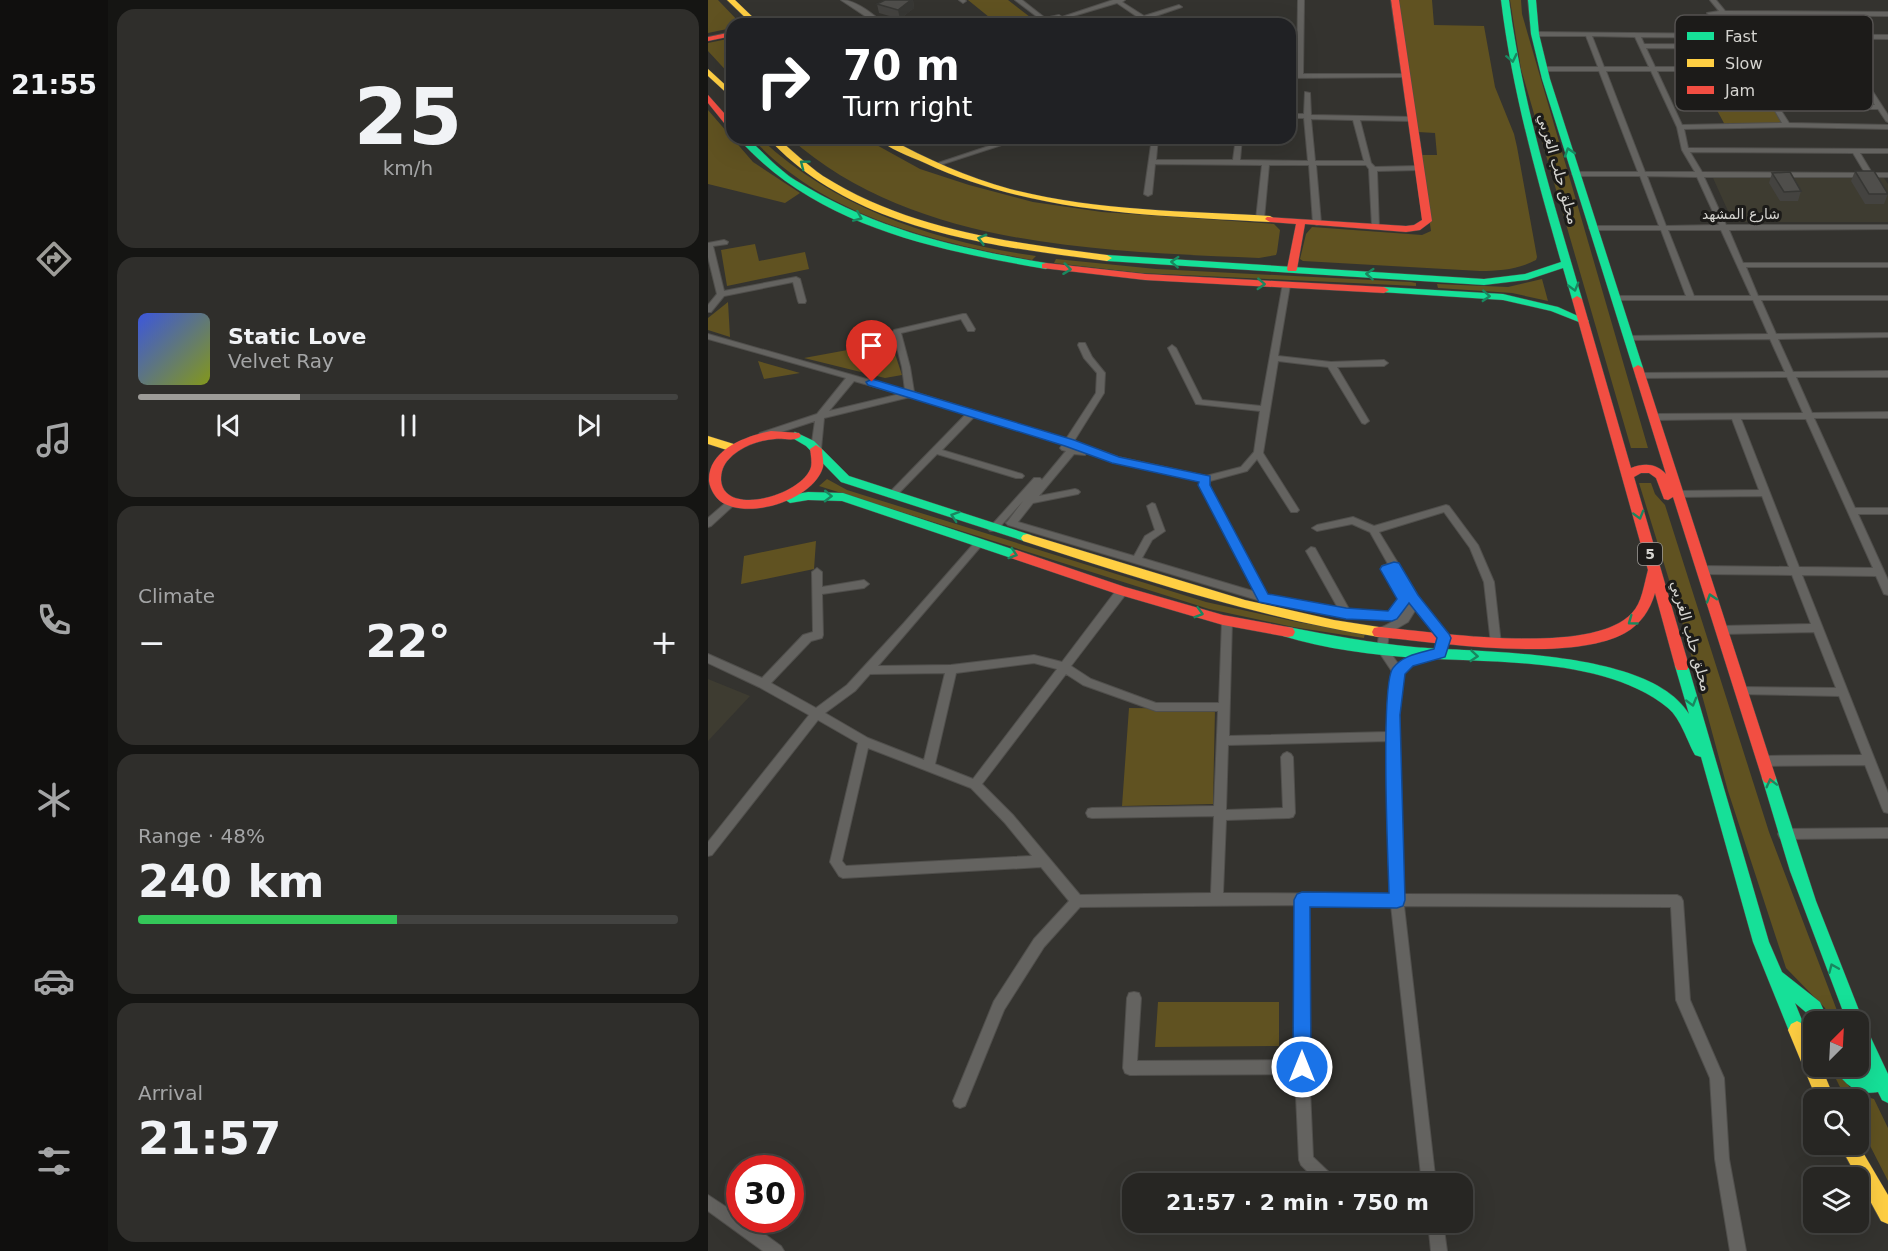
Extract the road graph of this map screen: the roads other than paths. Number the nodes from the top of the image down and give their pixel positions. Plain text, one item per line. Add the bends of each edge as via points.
1 (731, 0) edge
2 (844, 0) edge
3 (1018, 0) edge
4 (1118, 0) edge
5 (1301, 0) edge
6 (1395, 0) edge
7 (1504, 0) edge
8 (1532, 0) edge
9 (1713, 0) edge
10 (1179, 7) dead end
11 (1710, 13) dead end
12 (1723, 14) junction
13 (1888, 14) edge
14 (1068, 16) junction
15 (750, 18) edge
16 (873, 18) edge
17 (1042, 18) joint
18 (1064, 18) edge
19 (1143, 18) joint
20 (1535, 34) junction
21 (1588, 34) junction
22 (726, 35) edge
23 (1637, 35) junction
24 (1675, 35) edge
25 (1884, 37) edge
26 (708, 39) edge
27 (1642, 46) junction
28 (1675, 46) edge
29 (1888, 48) edge
30 (1545, 69) junction
31 (1603, 69) junction
32 (1654, 70) junction
33 (1675, 70) edge
34 (708, 71) edge
35 (1296, 76) edge
36 (1300, 76) junction
37 (1405, 76) junction
38 (726, 90) edge
39 (1307, 93) dead end
40 (708, 98) edge
41 (1873, 98) edge
42 (1873, 106) edge
43 (1879, 106) junction
44 (1777, 111) edge
45 (1296, 116) edge
46 (1307, 117) junction
47 (1356, 118) junction
48 (1410, 119) junction
49 (726, 120) edge
50 (1888, 120) edge
51 (1786, 125) junction
52 (1680, 127) junction
53 (1888, 127) edge
54 (747, 144) edge
55 (779, 144) edge
56 (893, 144) edge
57 (999, 144) edge
58 (1154, 144) edge
59 (1238, 144) edge
60 (996, 145) joint
61 (1685, 150) junction
62 (1855, 151) junction
63 (1888, 151) edge
64 (1152, 162) junction
65 (1236, 162) junction
66 (1313, 163) junction
67 (1266, 164) junction
68 (935, 165) junction
69 (1371, 166) junction
70 (1418, 168) junction
71 (1576, 174) junction
72 (1642, 175) junction
73 (1700, 175) junction
74 (1870, 175) junction
75 (1888, 175) edge
76 (1148, 194) dead end
77 (1260, 219) junction
78 (1301, 222) junction
79 (1317, 223) junction
80 (1376, 226) junction
81 (1888, 227) edge
82 (1593, 228) junction
83 (1662, 228) junction
84 (1724, 228) junction
85 (724, 242) dead end
86 (1049, 253) junction
87 (1568, 263) junction
88 (1741, 265) junction
89 (1888, 265) edge
90 (1041, 266) junction
91 (1292, 269) junction
92 (1428, 278) junction
93 (1286, 285) junction
94 (1427, 293) junction
95 (721, 294) junction
96 (1616, 298) junction
97 (1691, 298) junction
98 (1888, 298) edge
99 (1757, 299) junction
100 (802, 301) dead end
101 (708, 310) edge
102 (1584, 321) junction
103 (971, 329) dead end
104 (1888, 335) edge
105 (708, 336) edge
106 (1774, 337) junction
107 (1628, 338) junction
108 (1082, 345) dead end
109 (1172, 348) dead end
110 (1273, 358) junction
111 (1384, 363) dead end
112 (1330, 365) junction
113 (1888, 374) edge
114 (1792, 375) junction
115 (1640, 376) junction
116 (852, 377) junction
117 (910, 394) junction
118 (1264, 409) junction
119 (972, 413) junction
120 (1810, 415) junction
121 (1888, 415) edge
122 (820, 416) junction
123 (1735, 416) junction
124 (1653, 417) junction
125 (1365, 421) dead end
126 (757, 438) junction
127 (708, 440) edge
128 (1069, 443) junction
129 (733, 448) junction
130 (816, 449) junction
131 (936, 451) junction
132 (1258, 453) junction
133 (713, 460) edge
134 (1130, 464) junction
135 (1628, 475) junction
136 (1019, 476) dead end
137 (1206, 479) junction
138 (1075, 492) dead end
139 (1765, 493) junction
140 (1678, 494) junction
141 (892, 495) junction
142 (1028, 501) junction
143 (732, 502) junction
144 (770, 502) junction
145 (1016, 503) junction
146 (1152, 506) dead end
147 (1294, 510) dead end
148 (1852, 510) junction
149 (1888, 511) edge
150 (708, 524) edge
151 (1688, 525) junction
152 (1317, 528) dead end
153 (993, 529) junction
154 (1373, 530) junction
155 (979, 543) junction
156 (1311, 550) dead end
157 (1136, 561) junction
158 (1394, 566) junction
159 (1655, 569) junction
160 (1702, 570) junction
161 (1796, 571) junction
162 (817, 572) dead end
163 (1880, 572) junction
164 (864, 584) dead end
165 (819, 591) junction
166 (1122, 591) junction
167 (1888, 591) edge
168 (1264, 598) junction
169 (1414, 599) junction
170 (1346, 614) junction
171 (1227, 621) junction
172 (1818, 628) junction
173 (1722, 630) junction
174 (1384, 631) junction
175 (1444, 638) junction
176 (1497, 644) junction
177 (1382, 649) junction
178 (1440, 653) junction
179 (708, 658) edge
180 (1064, 667) junction
181 (951, 669) junction
182 (867, 670) junction
183 (1398, 672) junction
184 (763, 684) junction
185 (1742, 691) junction
186 (1843, 692) junction
187 (1223, 707) junction
188 (816, 714) junction
189 (1394, 736) junction
190 (864, 741) junction
191 (1222, 741) junction
192 (1287, 757) dead end
193 (1869, 760) junction
194 (1765, 761) junction
195 (929, 765) junction
196 (1711, 770) junction
197 (975, 785) junction
198 (1888, 808) edge
199 (1092, 813) dead end
200 (1219, 813) junction
201 (1784, 834) junction
202 (1888, 834) edge
203 (708, 851) edge
204 (1045, 861) junction
205 (1216, 899) junction
206 (1302, 900) junction
207 (1397, 900) junction
208 (1077, 901) junction
209 (1775, 976) junction
210 (1134, 998) dead end
211 (1816, 1011) edge
212 (1851, 1011) edge
213 (1869, 1054) edge
214 (1872, 1061) junction
215 (1302, 1067) junction
216 (1850, 1077) edge
217 (1821, 1089) edge
218 (1888, 1094) edge
219 (960, 1101) dead end
220 (1854, 1155) edge
221 (1320, 1173) edge
222 (1428, 1173) edge
223 (708, 1202) edge
224 (1888, 1214) edge
225 (1437, 1233) edge
226 (776, 1251) edge
227 (1439, 1251) edge
228 (1738, 1251) edge

1 - 15 main road
2 - 16 street
3 - 17 street
4 - 14 street
4 - 19 street
5 - 36 street
6 - 37 main road
7 -> 87 main road, محلق حلب الغربي / 5 via 1524,111
8 - 20 main road, محلق حلب الغربي
9 - 12 street
10 - 19 street
11 - 12 street
12 - 13 street
14 - 17 street
14 - 18 street
20 - 21 street
20 - 30 main road, محلق حلب الغربي
21 - 23 street
21 - 31 street
22 - 26 main road
23 - 24 street
23 - 27 street
25 - 29 street
27 - 28 street
27 - 32 street
30 - 31 street
71 -> 30 main road, محلق حلب الغربي
31 - 32 street
31 - 72 street
32 - 33 street
32 - 52 street
34 - 38 main road
35 - 36 street
36 - 37 street
37 - 48 main road
39 - 46 street
40 - 49 main road
41 - 43 street
42 - 43 street
43 - 50 street
44 - 51 street
45 - 46 street
46 - 47 street
46 - 66 street
47 - 48 street
47 - 69 street
48 - 70 main road
51 - 52 street
51 - 53 street
52 - 61 street
54 -> 90 main road via 758,157 817,199 880,226 937,244
86 -> 55 main road via 914,221 822,179
56 - 68 main road
57 - 60 street
58 - 64 street
59 - 65 street
60 - 68 street
61 - 62 street
61 - 73 street
62 - 63 street
62 - 74 street
64 - 65 street
64 - 76 street
65 - 67 street
66 - 67 street
66 - 69 street
66 - 79 street
67 - 77 street
68 - 77 main road via 1020,192 1089,205
69 - 70 street
69 - 80 street
70 - 80 main road via 1425,224 1413,229
71 - 72 street
71 - 82 main road, محلق حلب الغربي
72 - 73 street
72 - 83 street
73 - 74 street
73 - 84 street
74 - 75 street
77 - 78 main road
78 - 79 main road
78 - 91 main road
79 - 80 main road
81 - 84 street, شارع المشهد
82 - 83 street, شارع المشهد
82 - 96 main road, محلق حلب الغربي
83 - 84 street, شارع المشهد
83 - 97 street
84 - 88 street
85 - 95 street via 709,245
86 - 90 main road
91 -> 86 main road
87 - 92 main road via 1510,281
87 -> 102 main road, محلق حلب الغربي / 5
88 - 89 street
88 - 99 street
90 -> 93 main road via 1134,277
92 -> 91 main road
92 - 94 street
93 - 94 main road
93 - 110 street
94 -> 102 main road via 1503,297
95 - 100 street via 796,279
95 - 101 street
96 - 97 street
96 - 107 main road, محلق حلب الغربي
97 - 99 street
98 - 99 street
99 - 106 street
102 - 135 main road, محلق حلب الغربي / 5
103 - 117 street via 963,316 897,332
104 - 106 street
105 - 116 street
106 - 107 street
106 - 114 street
107 - 115 main road, محلق حلب الغربي
108 - 128 street via 1101,373 1100,393
109 - 118 street via 1199,402
110 - 112 street
110 - 118 street
111 - 112 street
112 - 125 street
113 - 114 street
114 - 115 street
114 - 120 street
115 - 124 main road, محلق حلب الغربي
116 - 117 street
116 - 122 street
117 - 119 street
117 - 122 street
118 - 132 street
119 - 128 street
119 - 131 street
120 - 121 street
120 - 123 street
120 - 148 street
122 - 126 street
122 - 130 street
123 - 124 street
123 - 139 street
124 - 140 main road, محلق حلب الغربي
126 - 129 main road
126 - 130 main road via 793,436 807,440
127 - 129 main road
128 - 134 street
128 - 145 street
129 - 133 main road
130 - 141 main road via 841,478
130 - 144 main road via 820,458 812,479 801,489
131 - 136 street
131 - 141 street
132 - 137 street via 1244,469
132 - 147 street
133 - 143 main road via 710,481 714,490
134 - 137 street
134 - 142 street via 1117,465 1072,450
135 - 151 main road via 1641,466 1650,468 1663,479 1666,491
135 -> 159 main road, محلق حلب الغربي / 5
137 - 168 street via 1204,485
138 - 142 street
139 - 140 street
139 - 161 street
140 - 151 main road, محلق حلب الغربي
153 -> 141 main road
142 - 145 street
142 - 157 street via 1011,523
143 - 144 main road
143 - 150 street
144 -> 155 main road via 808,496 843,497
145 - 153 street
146 - 157 street via 1160,531 1148,537
148 - 149 street
148 - 163 street
151 - 160 main road, محلق حلب الغربي
152 - 154 street via 1353,520
153 - 174 main road via 1267,611
154 - 158 street
154 - 176 street via 1446,508 1474,547 1489,582
155 -> 166 main road
155 - 182 street
156 - 170 street
157 - 168 street
158 - 169 street
158 - 170 street via 1386,569 1404,599 1392,616
159 -> 176 main road via 1641,613 1618,631 1583,643
159 -> 196 main road, محلق حلب الغربي / 5
160 - 161 street
173 -> 160 main road, محلق حلب الغربي
161 - 163 street
161 - 172 street
162 - 165 street
163 - 167 street
164 - 165 street
165 - 184 street via 818,635 807,638
166 -> 171 main road
166 - 180 street
168 - 170 street
169 - 174 street via 1403,623
169 - 175 street
171 - 177 main road
171 - 187 street
172 - 173 street
172 - 186 street
173 - 185 main road, محلق حلب الغربي
174 - 175 main road
174 - 177 street
175 - 176 main road
175 - 178 street
177 - 178 main road
177 - 183 street
178 - 183 street via 1409,662
178 -> 196 main road via 1553,663 1605,672 1645,685 1675,705
179 - 184 street
180 - 181 street via 1034,659
180 - 187 street via 1087,682 1156,707
180 - 197 street
181 - 182 street
181 - 195 street
182 - 188 street via 851,688
183 - 189 street
184 - 188 street
185 - 186 street
185 - 194 main road, محلق حلب الغربي
186 - 193 street
187 - 191 street
188 - 190 street
188 - 203 street
189 - 191 street
189 - 207 street
190 - 195 street
190 - 204 street via 836,862 843,873
191 - 200 street
192 - 200 street via 1289,813
193 - 194 street
193 - 198 street
201 -> 194 main road, محلق حلب الغربي
195 - 197 street
196 - 209 main road, محلق حلب الغربي / 5 via 1761,942
197 - 204 street
199 - 200 street
200 - 205 street
201 - 202 street
212 -> 201 main road, محلق حلب الغربي
204 - 208 street
205 - 206 street
205 - 208 street
206 - 207 street
206 - 215 street
207 - 222 street
207 - 228 street via 1677,901 1683,1000 1717,1078 1722,1159
208 - 219 street via 1039,943 999,1006
209 - 211 main road
209 - 217 main road, محلق حلب الغربي / 5
210 - 215 street via 1130,1068
213 - 214 main road
214 - 216 main road via 1876,1084 1864,1086
214 - 218 main road
215 - 221 street via 1306,1160
220 - 224 main road
223 - 226 street
225 - 227 street

